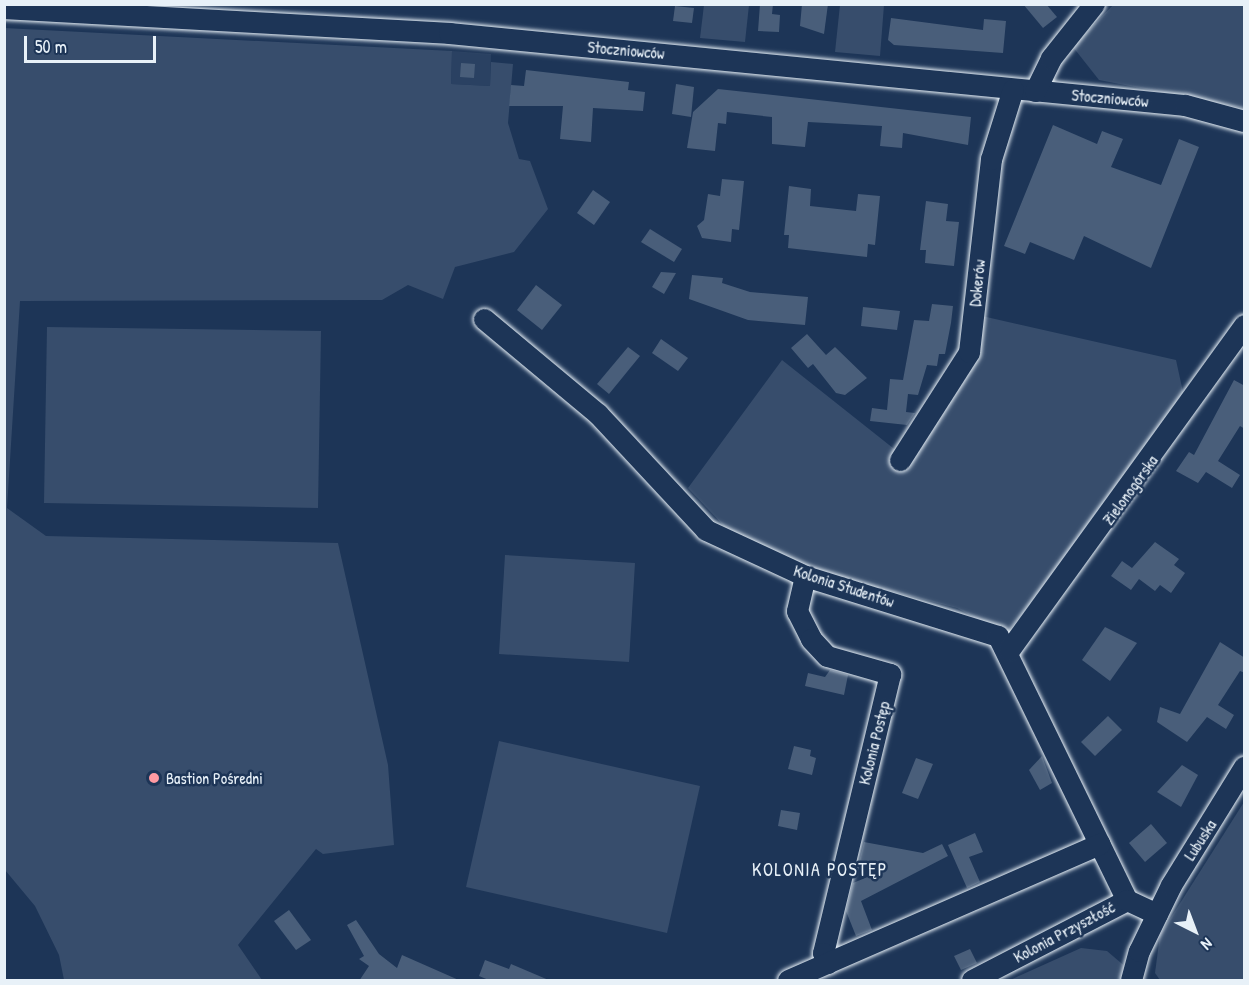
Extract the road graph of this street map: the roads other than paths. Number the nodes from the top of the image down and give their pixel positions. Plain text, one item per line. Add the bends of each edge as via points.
1 (1089, 6) edge
2 (4, 8) edge
3 (1013, 89) junction
4 (1035, 91) junction
5 (1245, 121) edge
6 (484, 319) dead end
7 (1245, 325) edge
8 (900, 460) dead end
9 (805, 576) junction
10 (1010, 651) junction
11 (1245, 767) edge
12 (1100, 844) junction
13 (1127, 900) junction
14 (1157, 914) junction
15 (828, 963) junction
16 (788, 981) edge
17 (972, 981) edge
18 (1131, 981) edge

1 - 4 street via 1051,58
2 - 3 street, Stoczniowców via 449,33
3 - 4 street, Stoczniowców
3 - 8 street, Dokerów via 991,159 969,352
4 - 5 street, Stoczniowców via 1185,105
6 - 9 street, Kolonia Studentów via 598,414 688,516 706,530
7 - 10 street, Zielonogórska
9 - 10 street, Kolonia Studentów via 987,629
9 - 15 street, Kolonia Postęp via 797,611 811,639 827,656 890,674 823,953
10 - 12 street, Kolonia Studentów
11 - 14 street, Lubuska
12 - 13 street, Kolonia Studentów
12 - 15 street
13 - 14 street, Kolonia Przyszłość
13 - 17 street, Kolonia Przyszłość
14 - 18 street, Lubuska
15 - 16 street

